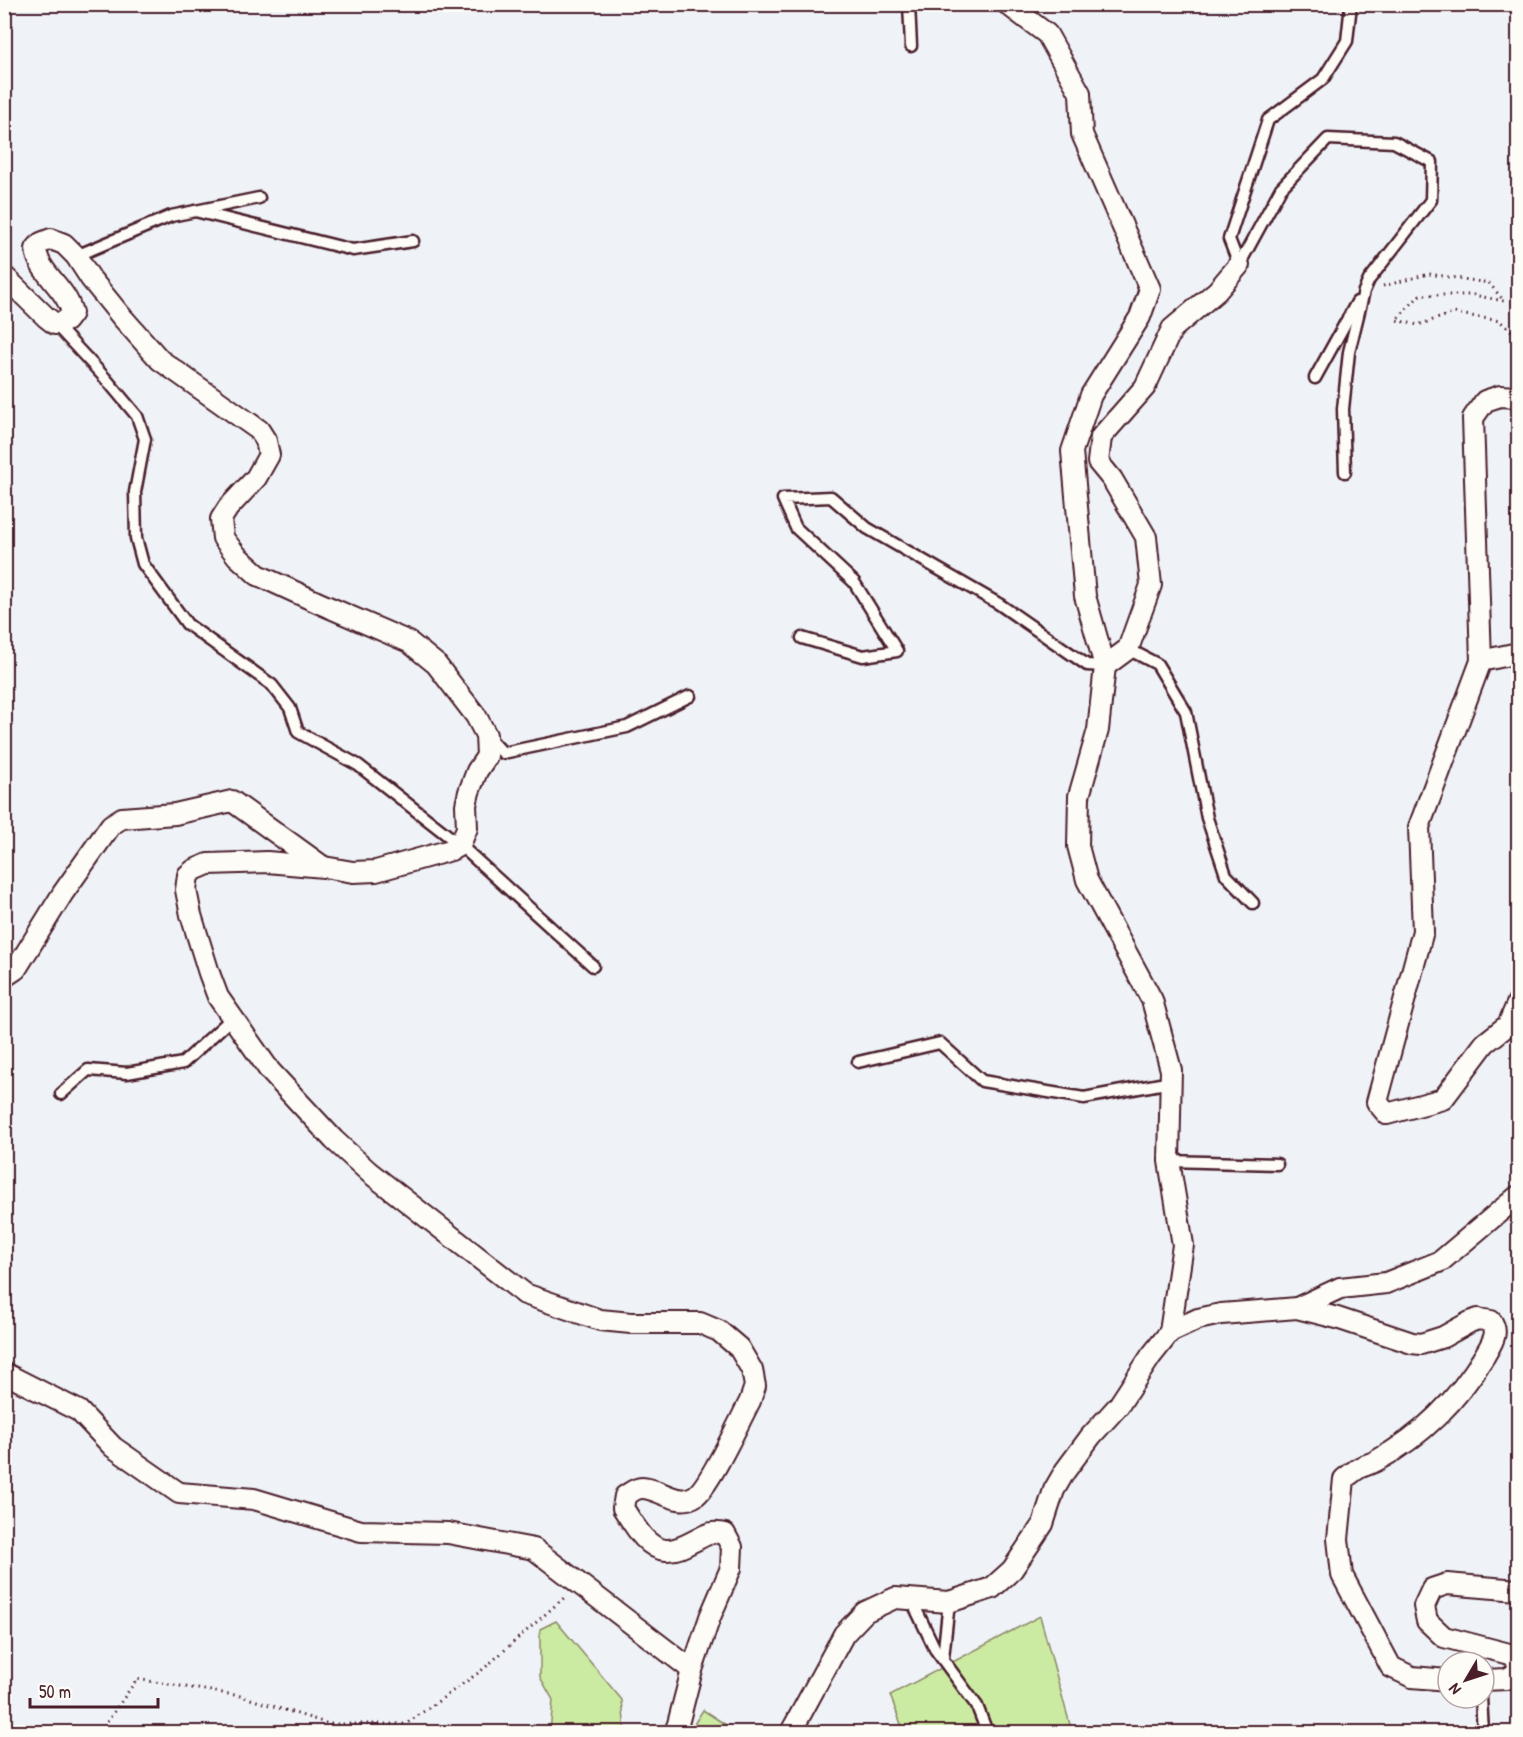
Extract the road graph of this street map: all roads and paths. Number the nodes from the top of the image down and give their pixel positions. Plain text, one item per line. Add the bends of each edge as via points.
1 (909, 4) edge
2 (1007, 4) edge
3 (1351, 4) edge
4 (910, 46) dead end
5 (259, 198) dead end
6 (195, 211) junction
7 (413, 241) dead end
8 (76, 256) junction
9 (1239, 265) junction
10 (4, 276) edge
11 (1364, 291) junction
12 (55, 324) junction
13 (1518, 337) edge
14 (1315, 378) dead end
15 (1518, 397) edge
16 (1345, 472) dead end
17 (802, 638) dead end
18 (1128, 649) junction
19 (1518, 652) edge
20 (1480, 661) junction
21 (1105, 666) junction
22 (690, 696) dead end
23 (486, 735) junction
24 (460, 844) junction
25 (324, 867) junction
26 (1253, 903) dead end
27 (593, 966) dead end
28 (4, 976) edge
29 (1518, 1002) edge
30 (232, 1018) junction
31 (858, 1062) dead end
32 (1171, 1082) junction
33 (61, 1094) dead end
34 (1169, 1161) junction
35 (1276, 1164) dead end
36 (1518, 1196) edge
37 (1297, 1308) junction
38 (1170, 1332) junction
39 (4, 1373) edge
40 (578, 1584) junction
41 (1518, 1590) edge
42 (911, 1599) junction
43 (949, 1602) junction
44 (1493, 1650) edge
45 (1496, 1651) edge
46 (944, 1658) junction
47 (692, 1670) junction
48 (1436, 1679) edge
49 (1496, 1679) edge
50 (1482, 1710) edge
51 (100, 1732) edge
52 (675, 1732) edge
53 (791, 1732) edge
54 (987, 1732) edge
55 (1483, 1732) edge

1 - 4 lane
2 - 21 street via 1047,34 1080,93 1082,134 1150,290 1140,317 1091,395 1072,451 1085,596
3 - 9 lane via 1347,41 1323,79 1268,120 1229,239
5 - 6 lane
6 - 7 lane via 353,250
6 - 8 lane via 171,216
8 - 12 street via 64,244 51,239 36,249 37,259 70,302 72,313 66,321
8 - 23 street via 160,360 259,430 266,441 270,454 221,519 223,538 237,556 266,579 409,642 436,664
9 - 11 lane via 1281,188 1328,139 1394,142 1432,162 1431,200
9 - 18 street via 1217,291 1172,329 1145,387 1101,437 1098,462 1112,478 1146,537 1151,585
10 - 12 street
11 - 13 path via 1428,274 1489,283 1504,301 1473,295 1420,295 1396,320 1418,325 1454,313 1500,321
11 - 14 lane
11 - 16 lane via 1349,352 1343,409
12 - 24 lane via 137,416 145,439 135,492 136,538 143,564 187,624 272,685 290,708 298,732 358,765
15 - 20 street via 1500,396 1485,401 1473,418
17 - 21 lane via 862,656 897,651 854,582 796,528 783,499 831,497 867,528 999,604 1087,665
18 - 21 street
18 - 26 lane via 1157,664 1186,712 1207,818 1226,875
19 - 20 street
20 - 29 street via 1419,826 1423,931 1377,1101 1387,1114 1443,1098 1485,1044 1508,1025
21 - 32 street via 1098,730 1079,796 1078,846 1087,880 1152,1000
22 - 23 lane via 627,727 503,753
23 - 24 street via 487,756 469,792 467,828
24 - 25 street via 376,871
24 - 27 lane
25 - 28 street via 232,801 175,814 122,818 111,825 63,893 16,969
25 - 30 street via 220,863 208,864 188,875 186,890 191,915 218,996
30 - 33 lane via 183,1063 127,1073 88,1070
30 - 47 street via 270,1071 334,1140 525,1294 600,1320 700,1323 719,1331 739,1348 752,1370 754,1386 750,1401 706,1484 690,1499 642,1488 625,1496 624,1508 654,1547 667,1551 716,1531 725,1534 732,1547 731,1568
31 - 32 lane via 940,1043 982,1081 1084,1098
32 - 34 street
34 - 35 lane
34 - 38 street via 1184,1245
36 - 37 street via 1441,1261 1386,1283 1340,1288
37 - 38 street via 1221,1314
37 - 48 street via 1421,1344 1478,1319 1491,1321 1494,1326 1495,1335 1471,1378 1437,1417 1344,1479 1338,1539 1342,1575 1391,1668 1412,1677
38 - 43 street via 1065,1471 1043,1524 1012,1570 992,1588
39 - 40 street via 79,1411 113,1447 179,1493 254,1499 361,1531 448,1533 534,1549
40 - 47 street
40 - 51 path via 481,1671 406,1724 329,1724 241,1696 137,1679
41 - 44 street via 1447,1584 1432,1589 1424,1606 1427,1621 1444,1637
42 - 43 street
42 - 46 lane
42 - 53 street via 895,1598 865,1612 844,1634
43 - 46 lane
45 - 49 street via 1516,1656 1518,1672 1507,1679
46 - 54 lane via 977,1706
47 - 52 street
50 - 55 lane

